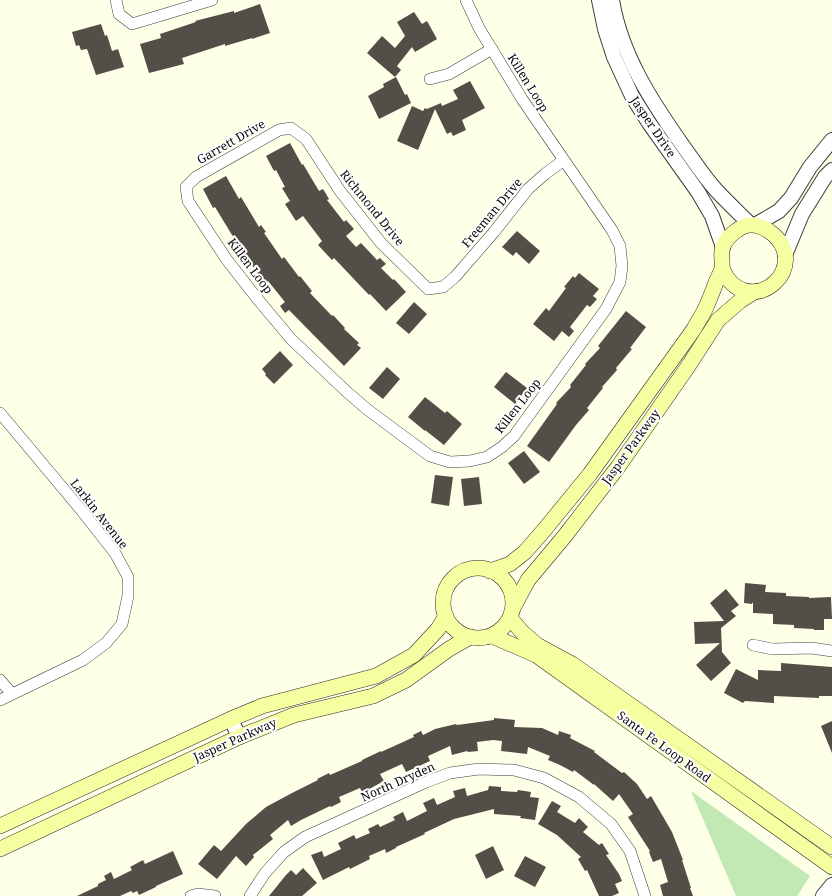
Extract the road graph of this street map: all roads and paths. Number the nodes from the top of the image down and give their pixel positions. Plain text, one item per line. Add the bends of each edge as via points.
1 (116, 0) edge
2 (212, 0) edge
3 (466, 0) edge
4 (599, 0) edge
5 (612, 0) edge
6 (492, 50) junction
7 (430, 79) dead end
8 (291, 128) joint
9 (832, 140) edge
10 (564, 160) junction
11 (832, 170) edge
12 (186, 187) joint
13 (753, 225) junction
14 (723, 246) junction
15 (785, 255) junction
16 (722, 267) junction
17 (444, 287) joint
18 (754, 292) junction
19 (0, 413) edge
20 (490, 571) junction
21 (512, 613) junction
22 (446, 616) junction
23 (492, 636) junction
24 (470, 637) junction
25 (753, 645) dead end
26 (832, 651) edge
27 (0, 680) edge
28 (12, 694) junction
29 (0, 700) edge
30 (230, 719) junction
31 (239, 737) junction
32 (0, 826) edge
33 (832, 847) edge
34 (0, 849) edge
35 (832, 867) edge
36 (832, 885) edge
37 (190, 896) edge
38 (215, 896) edge
39 (250, 896) edge
40 (645, 896) edge
41 (823, 896) edge

1 - 2 street via 119,14 132,24
3 - 6 street, Killen Loop
4 - 14 street, Jasper Drive via 614,57 632,96 698,192 712,216
5 - 13 street, Jasper Drive via 625,48 661,115 715,190
6 - 7 street via 449,74
6 - 10 street, Killen Loop
8 - 12 street, Garrett Drive via 280,130 196,177
8 - 17 street, Richmond Drive via 306,138 340,191 381,243 428,289
9 - 13 street via 779,211
10 - 12 street, Killen Loop via 612,230 620,246 620,282 606,309 514,436 486,457 470,461 450,462 430,456 368,410 292,339 227,260 188,201
10 - 17 street, Freeman Drive via 528,189 494,232
11 - 15 street via 802,214
13 - 14 main road via 735,232
13 - 15 main road via 762,227 778,238
14 - 16 main road
15 - 18 main road via 783,273 778,280 763,290
16 - 18 main road via 726,277 734,285
16 - 20 main road, Jasper Parkway via 694,329 590,474 525,552 510,564
18 - 21 main road, Jasper Parkway via 718,320 618,467 528,580
19 - 28 street, Larkin Avenue via 115,553 128,577 128,596 122,624 106,643 83,660
20 - 21 main road via 501,577 508,586 513,596
20 - 22 main road via 479,568 468,570 450,583 445,593
21 - 23 main road via 506,625
21 - 33 main road, Santa Fe Loop Road via 522,632 536,645 572,664
22 - 24 main road via 460,633
22 - 30 main road, Jasper Parkway via 438,629 414,655 376,676 262,706
23 - 24 main road
23 - 35 main road, Santa Fe Loop Road via 536,655
24 - 31 main road, Jasper Parkway via 406,680 373,696 294,715
25 - 26 street via 772,649 812,648
27 - 28 street
28 - 29 street, Larkin Avenue
30 - 31 street
30 - 32 main road, Jasper Parkway
31 - 34 main road, Jasper Parkway
36 - 41 street
37 - 38 street
39 - 40 street, North Dryden via 265,873 284,852 305,838 426,782 450,774 480,769 514,770 544,778 579,797 610,824 630,851

